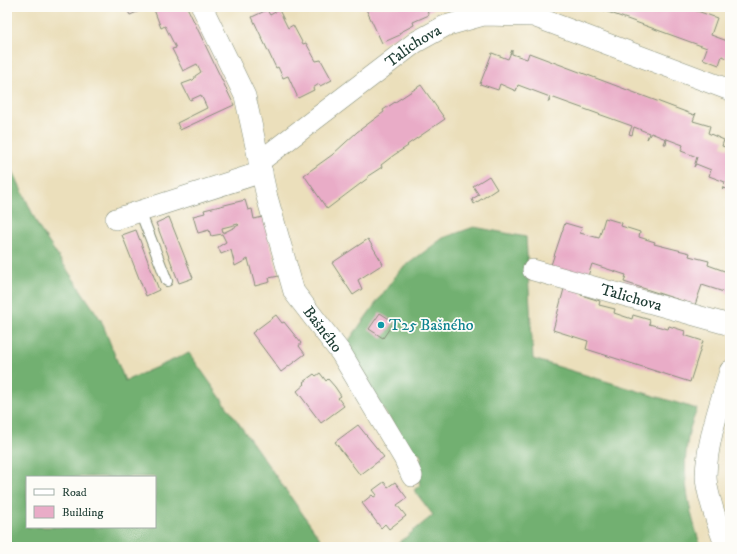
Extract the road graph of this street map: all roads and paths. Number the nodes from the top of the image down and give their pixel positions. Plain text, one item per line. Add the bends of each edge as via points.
1 (202, 7) edge
2 (730, 90) edge
3 (260, 167) junction
4 (140, 211) junction
5 (116, 219) dead end
6 (533, 270) dead end
7 (167, 281) dead end
8 (730, 325) edge
9 (730, 371) edge
10 (727, 396) edge
11 (412, 476) dead end
12 (726, 547) edge

1 - 3 street, Bašného via 245,96
2 - 3 street, Talichova via 533,16 484,15 445,26 416,42
3 - 4 street
3 - 11 street, Bašného via 294,292 341,353 404,458
4 - 5 street
4 - 7 lane
6 - 8 street, Talichova
9 - 10 street
10 - 12 street via 712,432 706,477 718,527

